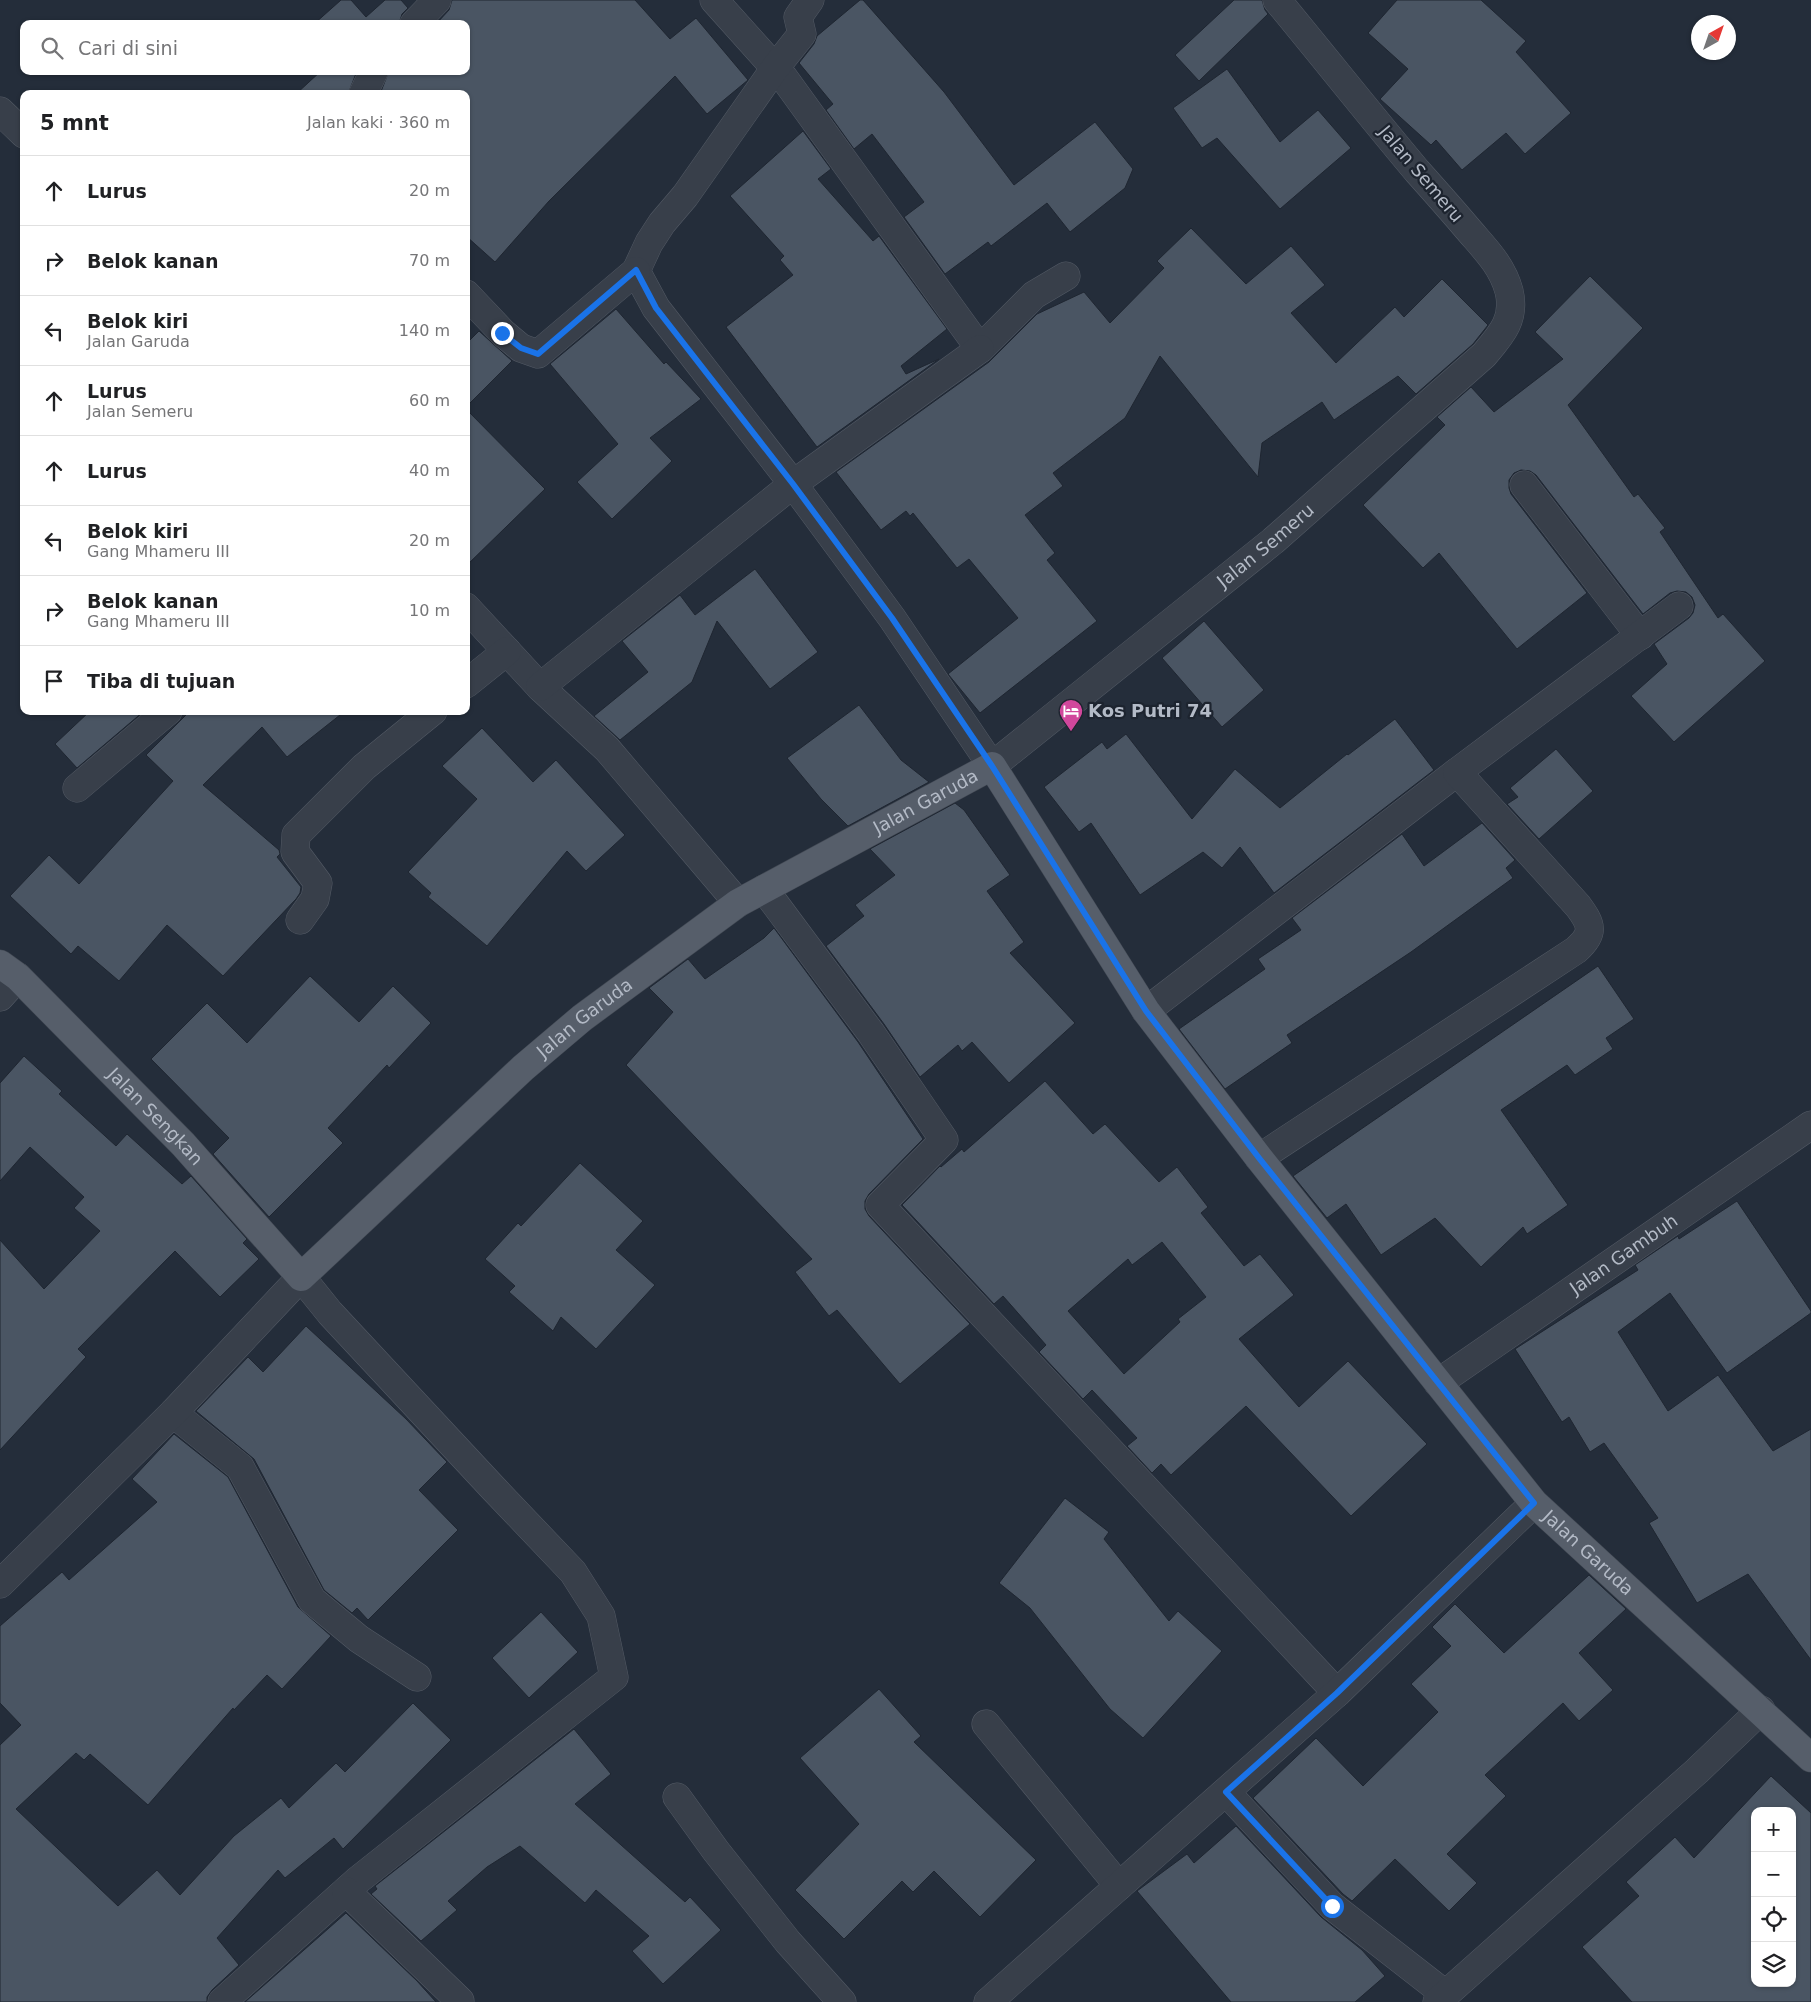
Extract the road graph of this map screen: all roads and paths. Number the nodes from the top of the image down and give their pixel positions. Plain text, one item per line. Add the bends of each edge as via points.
1 (437, 0) edge
2 (714, 0) edge
3 (810, 0) edge
4 (1277, 0) edge
5 (418, 20) edge
6 (775, 68) junction
7 (372, 75) edge
8 (365, 90) edge
9 (0, 110) edge
10 (20, 130) edge
11 (636, 270) junction
12 (1066, 276) dead end
13 (470, 298) edge
14 (980, 349) junction
15 (793, 484) junction
16 (1524, 485) dead end
17 (1680, 606) dead end
18 (470, 611) edge
19 (1640, 636) junction
20 (507, 651) junction
21 (470, 681) edge
22 (540, 687) junction
23 (163, 715) edge
24 (428, 715) edge
25 (992, 766) junction
26 (1457, 772) junction
27 (77, 788) dead end
28 (764, 889) junction
29 (738, 903) junction
30 (300, 920) dead end
31 (9, 971) edge
32 (0, 997) edge
33 (1146, 1011) junction
34 (1811, 1125) edge
35 (1259, 1158) junction
36 (300, 1277) junction
37 (1438, 1383) junction
38 (173, 1412) junction
39 (1534, 1503) junction
40 (0, 1584) edge
41 (417, 1677) dead end
42 (1337, 1693) junction
43 (1761, 1710) junction
44 (986, 1724) dead end
45 (1811, 1758) edge
46 (1226, 1792) junction
47 (676, 1797) dead end
48 (1120, 1886) junction
49 (346, 1891) junction
50 (1441, 1998) edge
51 (460, 2001) edge
52 (222, 2002) edge
53 (842, 2002) edge
54 (988, 2002) edge

1 - 5 street
2 - 6 street
3 - 6 street via 798,17 802,34
4 - 25 street, Jalan Semeru via 1417,171 1490,253 1502,270 1509,291 1512,309 1508,323 1484,355 1272,541
6 - 11 street via 662,223
6 - 14 street
7 - 8 street
9 - 10 street
11 - 13 street via 538,354 521,348 502,333
11 - 15 street via 656,308
12 - 14 street via 1034,295
14 - 15 street
15 - 22 street
15 - 25 street via 892,618
16 - 19 street
17 - 19 street
18 - 20 street
19 - 26 street
20 - 21 street
20 - 22 street
22 - 29 street via 607,749
23 - 27 street
24 - 30 street via 364,767 296,835 295,852 318,883 315,899
25 - 28 main road, Jalan Garuda
25 - 33 main road, Jalan Garuda
26 - 33 street
26 - 35 street via 1578,906 1589,921 1588,936 1576,950
28 - 29 main road, Jalan Garuda
28 - 42 street via 871,1033 944,1140 880,1205
29 - 36 main road, Jalan Garuda via 582,1018 523,1068
31 - 32 street
31 - 36 main road, Jalan Sengkan via 184,1144
33 - 35 main road, Jalan Garuda
34 - 37 street, Jalan Gambuh
35 - 37 main road, Jalan Garuda
36 - 38 street
36 - 49 street via 486,1481 574,1572 601,1616 614,1677
37 - 39 main road, Jalan Garuda
38 - 40 street
38 - 41 street via 240,1467 312,1600 359,1639
39 - 42 street
39 - 43 main road, Jalan Garuda
42 - 46 street
43 - 45 main road, Jalan Garuda
43 - 50 street via 1697,1771
44 - 48 street
46 - 48 street
46 - 50 street via 1332,1906
47 - 53 street via 788,1942
48 - 54 street
49 - 51 street
49 - 52 street

